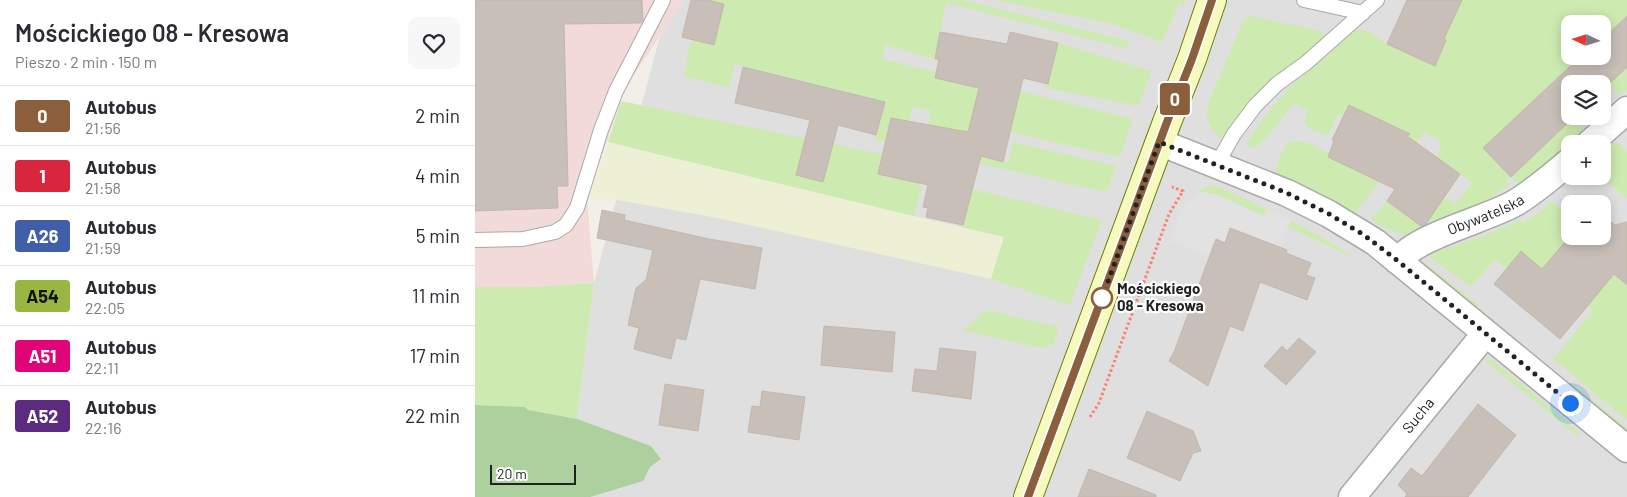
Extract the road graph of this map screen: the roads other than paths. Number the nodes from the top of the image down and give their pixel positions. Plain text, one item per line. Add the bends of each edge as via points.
1 (663, 0) edge
2 (1212, 0) edge
3 (1304, 0) edge
4 (1377, 0) edge
5 (1363, 13) junction
6 (1627, 110) edge
7 (1599, 135) edge
8 (1159, 142) junction
9 (1217, 164) junction
10 (1561, 169) edge
11 (475, 240) edge
12 (1398, 261) junction
13 (1485, 334) junction
14 (1627, 449) edge
15 (1028, 497) edge
16 (1352, 497) edge

1 - 11 lane via 616,91 577,208 566,224 555,232 523,239
2 - 8 street
3 - 5 lane
4 - 5 lane
5 - 9 lane via 1255,106
6 - 7 street
8 - 9 street
8 - 15 street
9 - 12 street via 1329,214 1375,242
10 - 12 street, Obywatelska via 1515,203 1424,242 1403,254
12 - 13 street
13 - 14 street
13 - 16 street, Sucha

